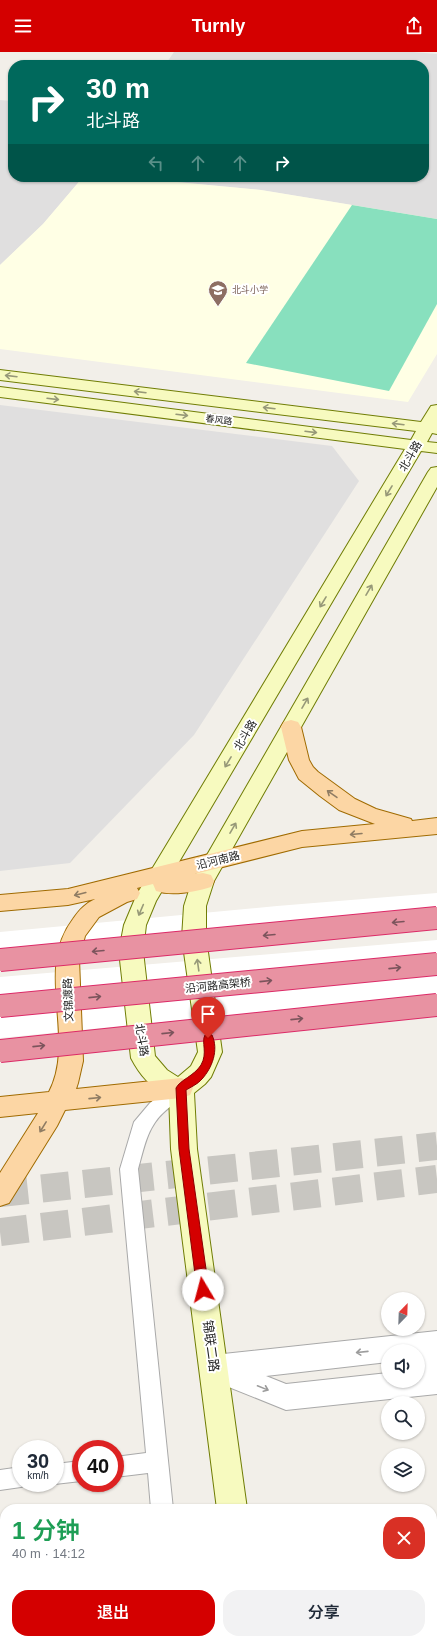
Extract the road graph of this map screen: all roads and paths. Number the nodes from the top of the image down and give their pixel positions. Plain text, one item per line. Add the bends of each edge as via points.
1 (0, 375) edge
2 (0, 392) edge
3 (437, 410) edge
4 (427, 434) edge
5 (437, 448) edge
6 (437, 472) edge
7 (291, 727) junction
8 (428, 827) edge
9 (208, 871) junction
10 (158, 880) junction
11 (0, 903) edge
12 (437, 918) edge
13 (0, 960) edge
14 (437, 964) edge
15 (437, 1005) edge
16 (0, 1006) edge
17 (0, 1050) edge
18 (181, 1088) junction
19 (57, 1102) junction
20 (0, 1107) edge
21 (0, 1195) edge
22 (426, 1345) edge
23 (214, 1368) junction
24 (437, 1369) edge
25 (437, 1381) edge
26 (157, 1462) junction
27 (124, 1466) edge
28 (12, 1478) edge
29 (0, 1480) edge
30 (161, 1504) edge
31 (231, 1504) edge

4 -> 1 main road, 春风路
2 -> 4 main road, 春风路
3 - 4 main road, 北斗路
4 - 5 main road, 春风路
4 -> 10 main road, 北斗路
7 -> 6 main road
8 -> 7 main road via 380,819 349,806 324,789 305,772 295,752
9 -> 7 main road
8 -> 9 main road, 沿河南路 via 302,839
9 - 10 main road, 文锦渡路
18 -> 9 main road via 197,1077 206,1066 210,1052 194,938 195,906
10 -> 11 main road via 68,898
10 -> 18 main road, 北斗路 via 145,900 135,925 131,951 143,1058 163,1083
10 - 19 main road, 文锦渡路 via 91,911 74,934 67,959 71,1061 66,1083
12 -> 13 highway, bridge
16 -> 14 highway, 沿河路高架桥, bridge
17 -> 15 highway, bridge
19 -> 18 main road
18 - 23 main road, 锦联二路 via 184,1149
18 - 26 lane via 156,1108 142,1127 129,1169
19 - 20 main road
19 -> 21 main road, 文锦渡路
22 -> 23 street
22 - 24 lane
23 -> 25 street via 286,1398
23 - 31 main road, 锦联二路
26 - 27 lane
26 - 30 lane
28 - 29 lane

